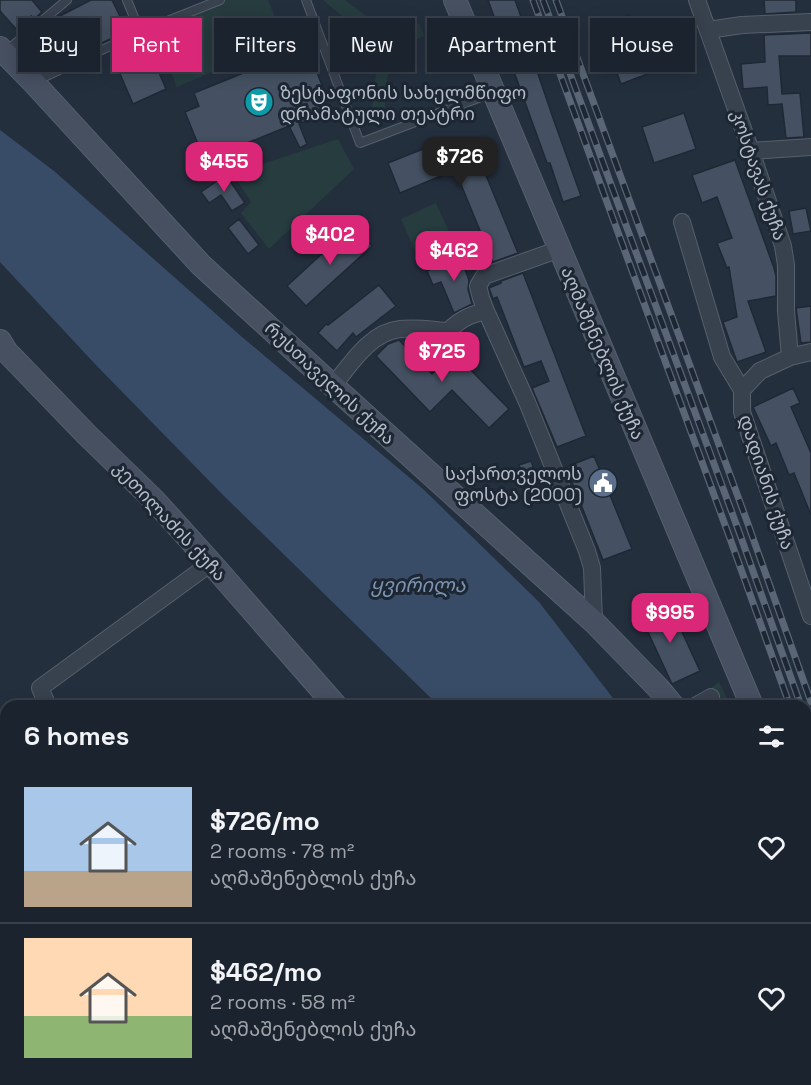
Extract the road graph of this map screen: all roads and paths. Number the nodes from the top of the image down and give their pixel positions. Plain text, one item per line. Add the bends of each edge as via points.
1 (67, 0) edge
2 (127, 0) edge
3 (220, 0) edge
4 (306, 0) edge
5 (455, 0) edge
6 (697, 0) edge
7 (134, 18) edge
8 (175, 18) edge
9 (811, 22) edge
10 (708, 30) junction
11 (112, 45) edge
12 (2, 50) edge
13 (34, 82) junction
14 (494, 92) junction
15 (811, 147) edge
16 (752, 151) junction
17 (682, 222) dead end
18 (560, 249) junction
19 (486, 311) junction
20 (2, 349) edge
21 (811, 352) edge
22 (790, 357) junction
23 (333, 386) junction
24 (742, 390) junction
25 (211, 563) junction
26 (811, 616) edge
27 (594, 622) junction
28 (45, 700) edge
29 (331, 700) edge
30 (668, 700) edge
31 (749, 700) edge

1 - 12 lane
2 - 7 lane
3 - 8 lane
4 - 14 lane via 360,143
5 - 14 street, აღმაშენებლის ქუჩა
6 - 10 street, კოსტავას ქუჩა
9 - 10 street
10 - 16 street, კოსტავას ქუჩა
11 - 13 lane
12 - 13 street, რუსთაველის ქუჩა
13 - 23 street, რუსთაველის ქუჩა via 201,264
14 - 18 street, აღმაშენებლის ქუჩა
15 - 16 street
16 - 22 street, კოსტავას ქუჩა via 783,246
17 - 24 street via 722,357
18 - 19 street via 484,276 478,286
18 - 31 street, აღმაშენებლის ქუჩა
19 - 23 street via 470,315 448,331 388,332 362,351
19 - 27 street via 587,551 592,568
20 - 25 street, კეთილაძის ქუჩა via 154,500
21 - 22 street, დადიანის ქუჩა
22 - 24 street, დადიანის ქუჩა via 760,371
23 - 27 street, რუსთაველის ქუჩა
24 - 26 street, დადიანის ქუჩა via 742,412
25 - 28 street via 40,688
25 - 29 street, კეთილაძის ქუჩა
27 - 30 street, რუსთაველის ქუჩა

